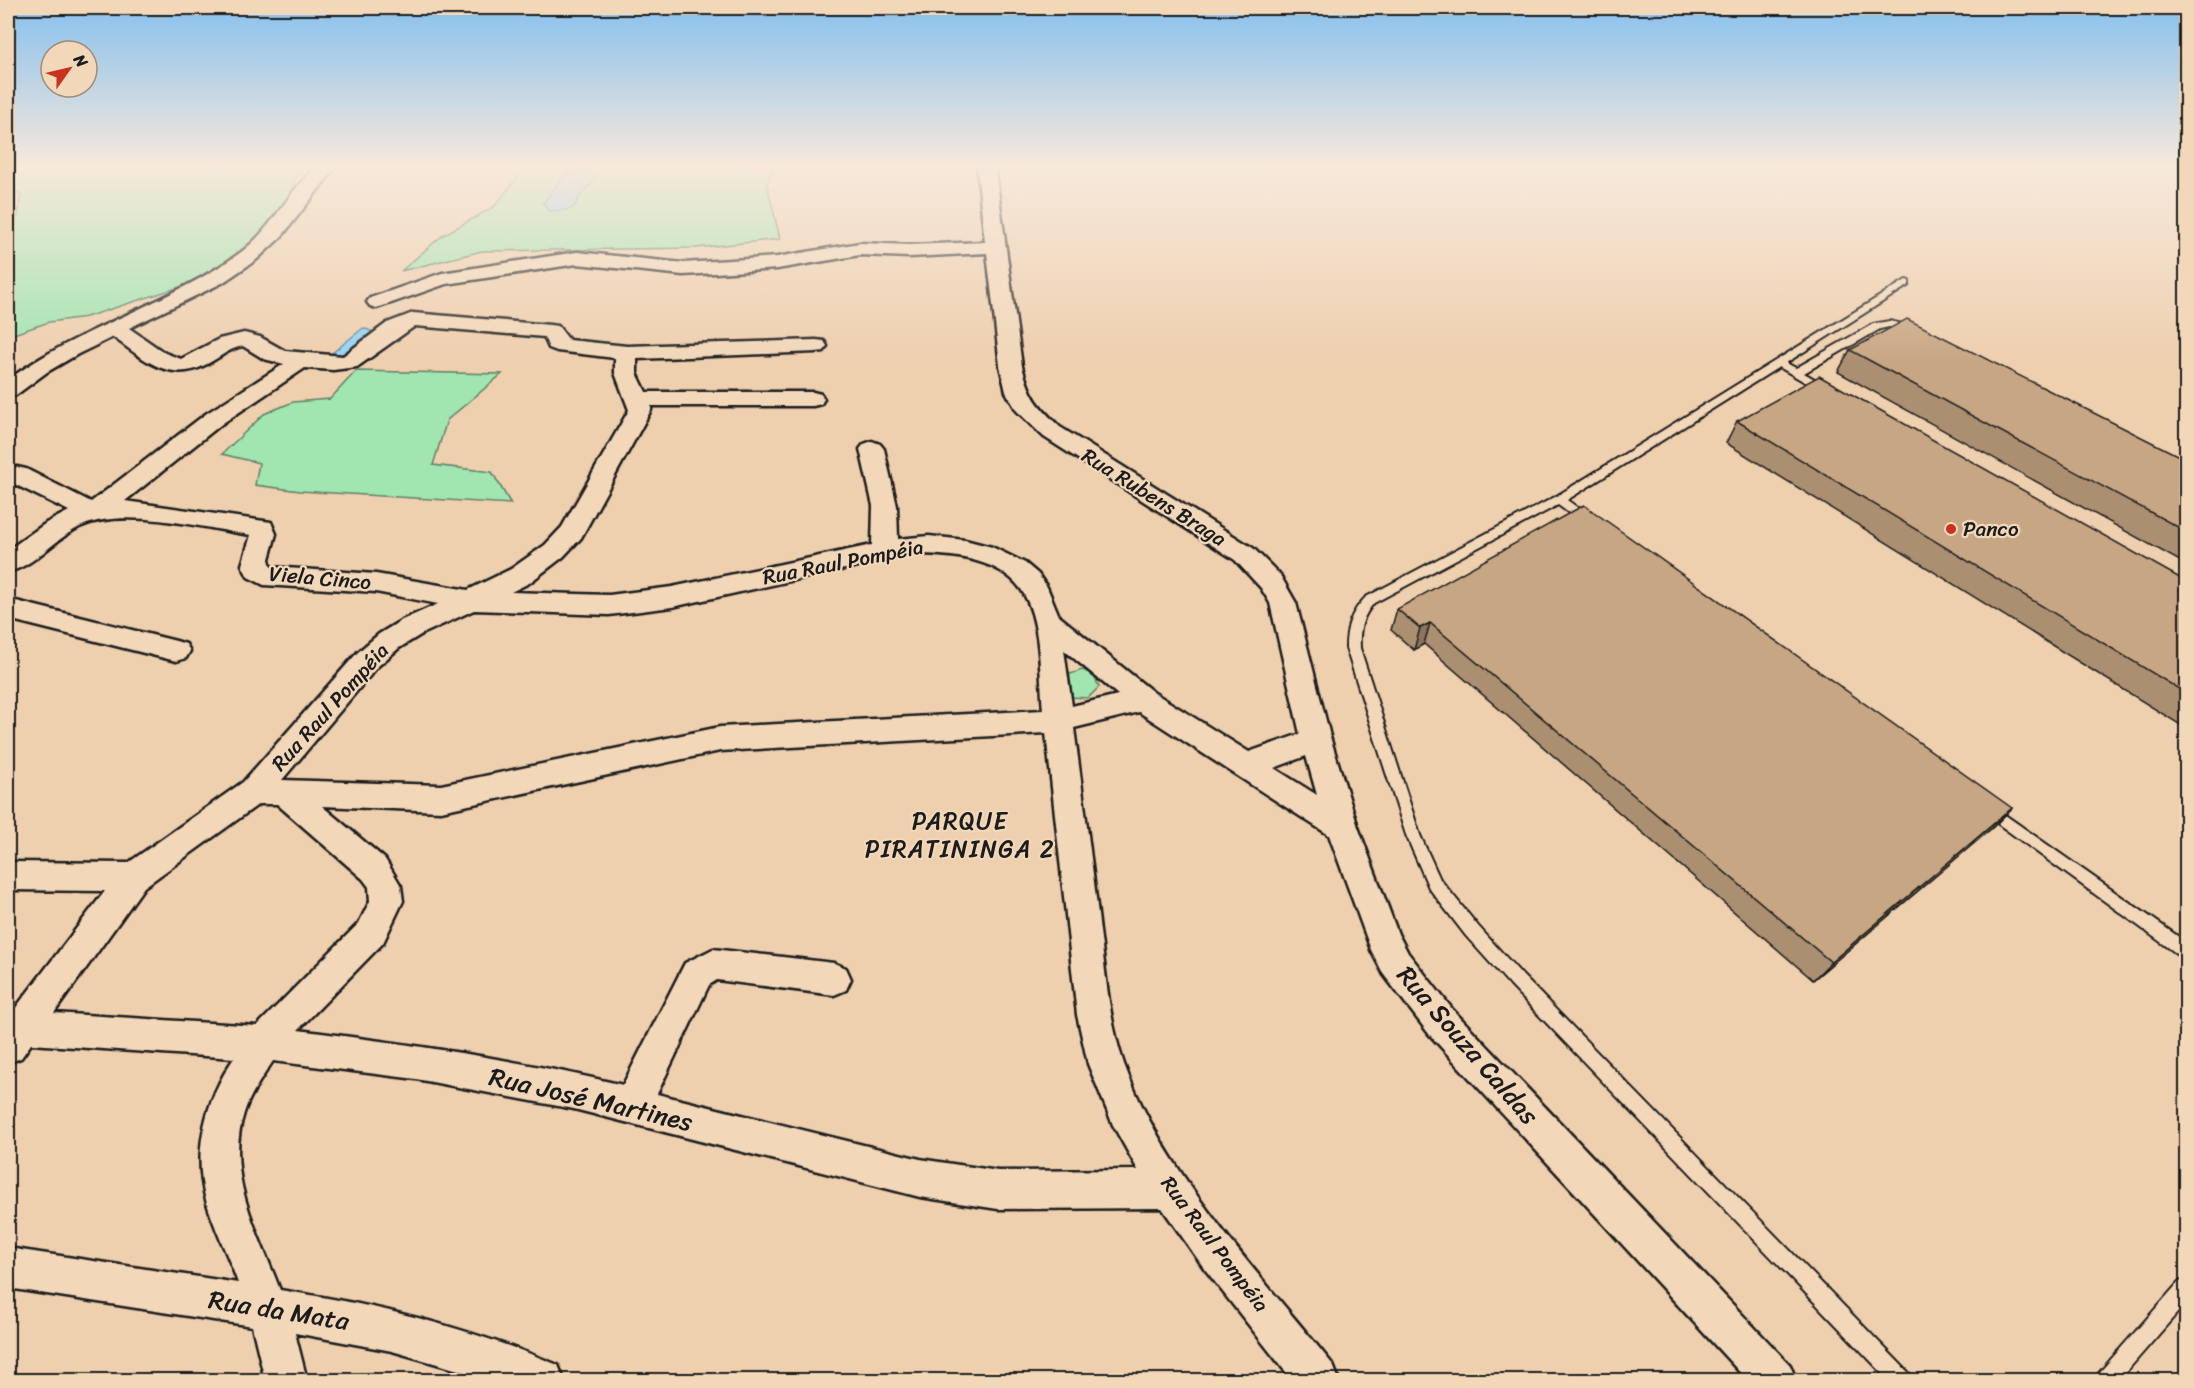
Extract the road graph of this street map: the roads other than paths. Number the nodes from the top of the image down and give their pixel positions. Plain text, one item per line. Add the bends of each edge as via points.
1 (274, 233) edge
2 (993, 233) edge
3 (995, 247) junction
4 (1906, 284) dead end
5 (377, 302) dead end
6 (114, 328) junction
7 (1928, 336) edge
8 (816, 346) dead end
9 (627, 353) junction
10 (300, 361) junction
11 (1781, 364) junction
12 (1796, 373) junction
13 (8, 390) edge
14 (1837, 397) edge
15 (640, 399) junction
16 (813, 399) dead end
17 (872, 449) dead end
18 (17, 476) dead end
19 (1559, 500) junction
20 (93, 513) junction
21 (1597, 528) edge
22 (885, 550) junction
23 (8, 563) edge
24 (467, 600) junction
25 (8, 609) edge
26 (1047, 621) junction
27 (176, 651) dead end
28 (1143, 700) junction
29 (1057, 721) junction
30 (1316, 740) junction
31 (1246, 766) junction
32 (269, 792) junction
33 (1974, 799) edge
34 (1342, 827) junction
35 (8, 876) edge
36 (133, 877) junction
37 (2187, 951) edge
38 (834, 979) dead end
39 (13, 1033) edge
40 (264, 1043) junction
41 (632, 1106) junction
42 (1170, 1189) junction
43 (8, 1268) edge
44 (2187, 1289) edge
45 (268, 1308) junction
46 (286, 1380) edge
47 (543, 1380) edge
48 (1318, 1380) edge
49 (1775, 1380) edge
50 (1902, 1380) edge
51 (2106, 1380) edge

1 - 6 street via 215,279
2 - 3 street, Rua Rubens Braga
3 - 5 street via 860,249 777,263 683,269 578,258 442,279
3 - 30 street, Rua Rubens Braga via 1011,366 1025,406 1052,432 1260,568 1283,603
4 - 11 lane
6 - 10 street via 173,366 242,339 258,343 271,354
6 - 13 street via 39,367
7 - 12 lane via 1902,325 1877,326
8 - 9 street
9 - 10 street via 565,346 557,343 550,331 413,319 400,322 348,362
9 - 15 street via 625,377
10 - 20 street via 215,418
11 - 12 lane
11 - 19 lane
12 - 14 lane
15 - 16 street
15 - 24 street via 635,420 572,532 520,576
17 - 22 street via 885,506
18 - 20 street
19 - 21 lane
19 - 50 lane via 1370,600 1358,612 1352,626 1353,648 1413,835 1434,883 1479,939
20 - 23 street via 55,529
20 - 24 street, Viela Cinco via 128,508 262,528 264,537 255,562 264,576 376,583
22 - 24 street, Rua Raul Pompéia via 672,597 609,605
22 - 26 street, Rua Raul Pompéia via 938,543 990,556 1025,578 1038,593
24 - 32 street, Rua Raul Pompéia via 412,627 368,659
25 - 27 street
26 - 28 street
26 - 29 street, Rua Raul Pompéia
28 - 29 street
28 - 31 street
29 - 32 street via 720,739 441,798
29 - 42 street, Rua Raul Pompéia via 1098,1044 1116,1089
30 - 31 street
30 - 34 street, Rua Rubens Braga
31 - 34 street
32 - 36 street, Rua Raul Pompéia
32 - 40 street via 374,869 384,880 388,895 384,914 371,933
33 - 37 lane
34 - 49 street, Rua Souza Caldas via 1383,939 1396,964 1441,1023
35 - 36 street
36 - 39 street, Rua Raul Pompéia
38 - 41 street via 712,964 697,974
39 - 40 street, Rua José Martines
40 - 41 street, Rua José Martines via 416,1062 574,1091
40 - 45 street via 234,1090 222,1118 218,1150 222,1191
41 - 42 street, Rua José Martines via 920,1178 998,1190
42 - 48 street, Rua Raul Pompéia
43 - 45 street, Rua da Mata
44 - 51 lane
45 - 46 street
45 - 47 street, Rua da Mata via 435,1340

